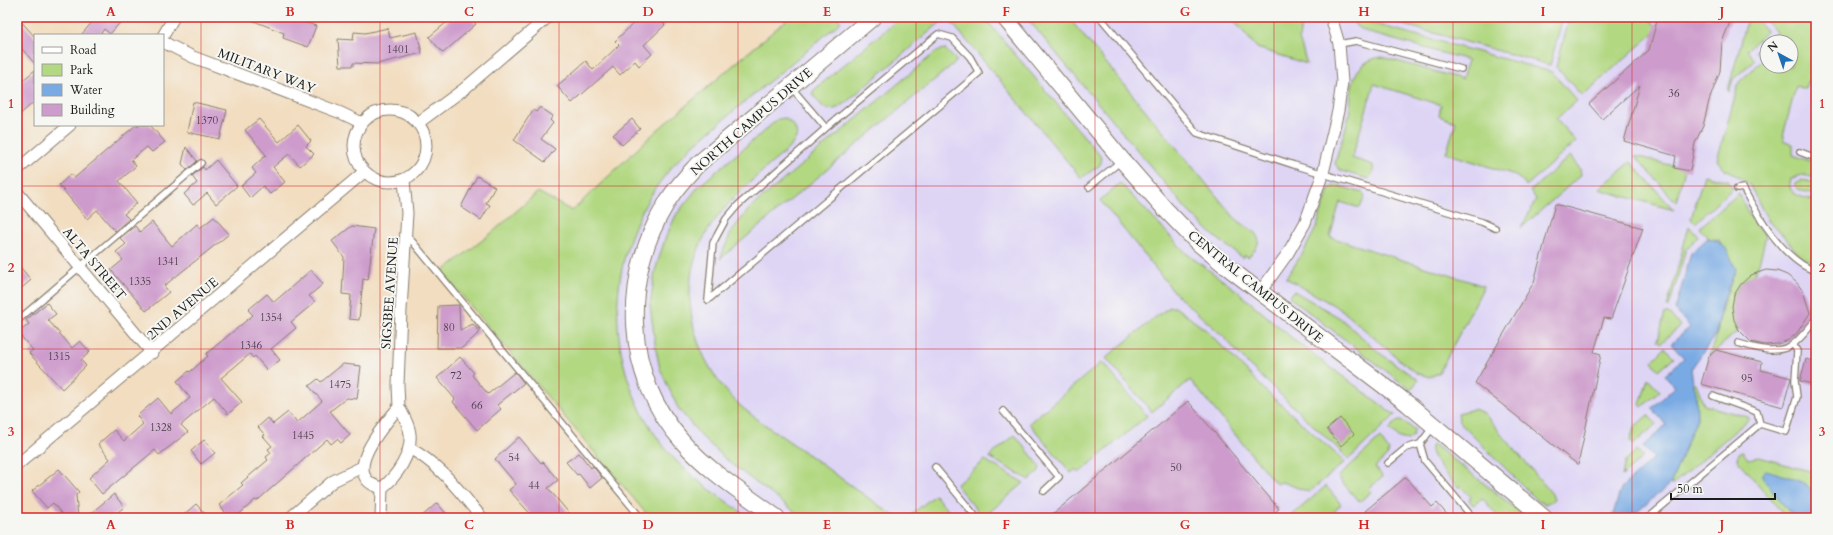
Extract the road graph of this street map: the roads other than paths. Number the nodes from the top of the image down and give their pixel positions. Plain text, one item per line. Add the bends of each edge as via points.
1 (174, 17) edge
2 (548, 17) edge
3 (873, 17) edge
4 (1004, 17) edge
5 (1100, 17) edge
6 (1331, 17) edge
7 (164, 34) edge
8 (164, 42) edge
9 (1339, 44) junction
10 (1461, 69) dead end
11 (791, 87) junction
12 (418, 123) junction
13 (362, 124) junction
14 (69, 126) edge
15 (826, 128) junction
16 (1800, 152) dead end
17 (1816, 158) edge
18 (1122, 160) junction
19 (201, 163) dead end
20 (17, 170) edge
21 (364, 172) junction
22 (1323, 173) junction
23 (404, 180) junction
24 (1089, 187) dead end
25 (1738, 189) dead end
26 (17, 192) edge
27 (1495, 228) dead end
28 (407, 235) junction
29 (80, 268) junction
30 (1816, 271) edge
31 (1260, 292) junction
32 (1816, 320) edge
33 (17, 321) edge
34 (1738, 343) dead end
35 (1793, 344) junction
36 (152, 353) junction
37 (1713, 396) dead end
38 (399, 407) junction
39 (1003, 411) dead end
40 (1760, 424) junction
41 (1434, 425) junction
42 (1420, 444) junction
43 (409, 448) junction
44 (1388, 463) dead end
45 (17, 465) edge
46 (362, 467) junction
47 (935, 467) dead end
48 (382, 488) junction
49 (1044, 491) dead end
50 (290, 518) edge
51 (381, 518) edge
52 (482, 518) edge
53 (641, 518) edge
54 (777, 518) edge
55 (977, 518) edge
56 (1473, 518) edge
57 (1544, 518) edge
58 (1648, 518) edge

1 - 7 street
2 - 12 street via 464,89
3 - 11 street, NORTH CAMPUS DRIVE
4 - 18 street, CENTRAL CAMPUS DRIVE
5 - 22 lane via 1197,133
6 - 9 street
8 - 13 street, MILITARY WAY via 193,57 341,113
9 - 10 lane via 1356,41
9 - 22 street via 1341,96
11 - 15 lane
11 - 54 street, NORTH CAMPUS DRIVE via 698,164 666,202 639,267 634,316 647,382 672,428 706,465
12 - 13 street via 408,115 384,111 372,115
12 - 23 street via 424,133 425,155 421,165
13 - 21 street via 356,134 354,146 355,158
14 - 20 street
15 - 15 lane via 938,34 952,38 970,57 979,73 708,300 713,243 726,219
16 - 17 lane
18 - 24 lane
18 - 31 street, CENTRAL CAMPUS DRIVE via 1196,241
19 - 29 lane
21 - 23 street via 383,182
21 - 36 street, 2ND AVENUE
22 - 27 lane
22 - 31 street via 1306,223
23 - 28 street, SIGSBEE AVENUE
25 - 30 lane via 1743,188 1765,227 1793,258 1803,267
26 - 29 street, ALTA STREET
28 - 38 street, SIGSBEE AVENUE via 401,310
28 - 53 lane
29 - 33 lane
29 - 36 street, ALTA STREET
31 - 41 street, CENTRAL CAMPUS DRIVE
32 - 35 lane
34 - 35 lane via 1762,350 1779,350
35 - 40 lane via 1797,351 1797,397 1786,432
36 - 45 street, 2ND AVENUE
37 - 40 lane via 1757,412
38 - 43 street, SIGSBEE AVENUE via 410,433
38 - 46 street via 368,450
39 - 49 lane via 1059,477
40 - 58 lane
41 - 42 lane
41 - 57 street, CENTRAL CAMPUS DRIVE
42 - 44 lane via 1406,448
42 - 56 lane via 1426,461
43 - 48 street, SIGSBEE AVENUE via 398,472
43 - 52 street via 427,457 442,471
46 - 48 street via 370,482
46 - 50 street via 333,481
47 - 55 lane
48 - 51 street

